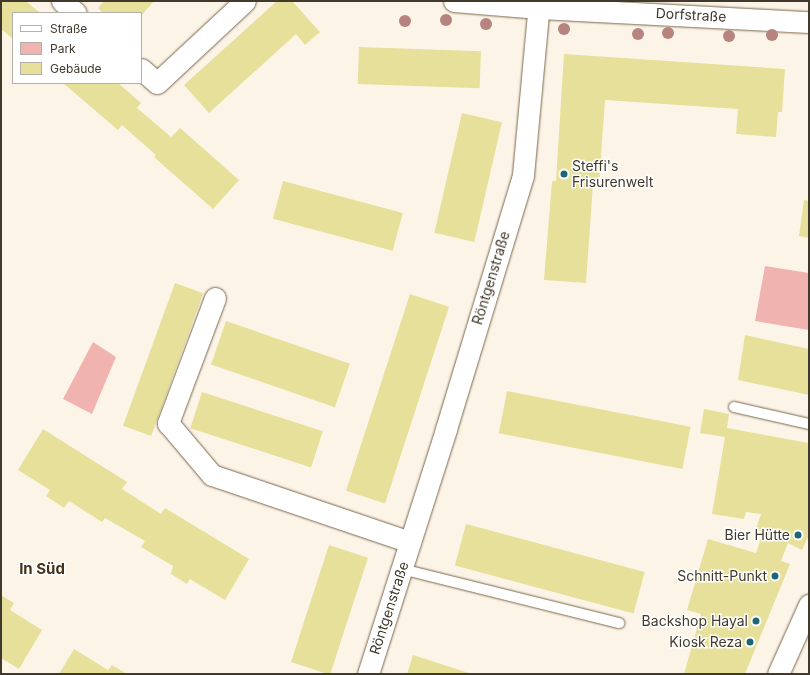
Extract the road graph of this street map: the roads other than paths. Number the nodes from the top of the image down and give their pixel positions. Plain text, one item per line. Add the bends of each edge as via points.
1 (62, 1) edge
2 (246, 1) edge
3 (454, 1) edge
4 (539, 4) edge
5 (75, 12) edge
6 (809, 22) edge
7 (142, 70) edge
8 (215, 298) dead end
9 (734, 407) dead end
10 (809, 424) edge
11 (410, 542) junction
12 (402, 569) junction
13 (809, 605) edge
14 (619, 623) dead end
15 (368, 674) edge
16 (778, 674) edge

1 - 5 street
2 - 7 street via 157,82
3 - 4 street, Dorfstraße
4 - 6 street, Dorfstraße
4 - 11 street, Röntgenstraße via 523,175
8 - 11 street, Röntgenstraße via 168,423 212,475
9 - 10 lane
11 - 12 street, Röntgenstraße
12 - 14 lane
12 - 15 street, Röntgenstraße
13 - 16 street

